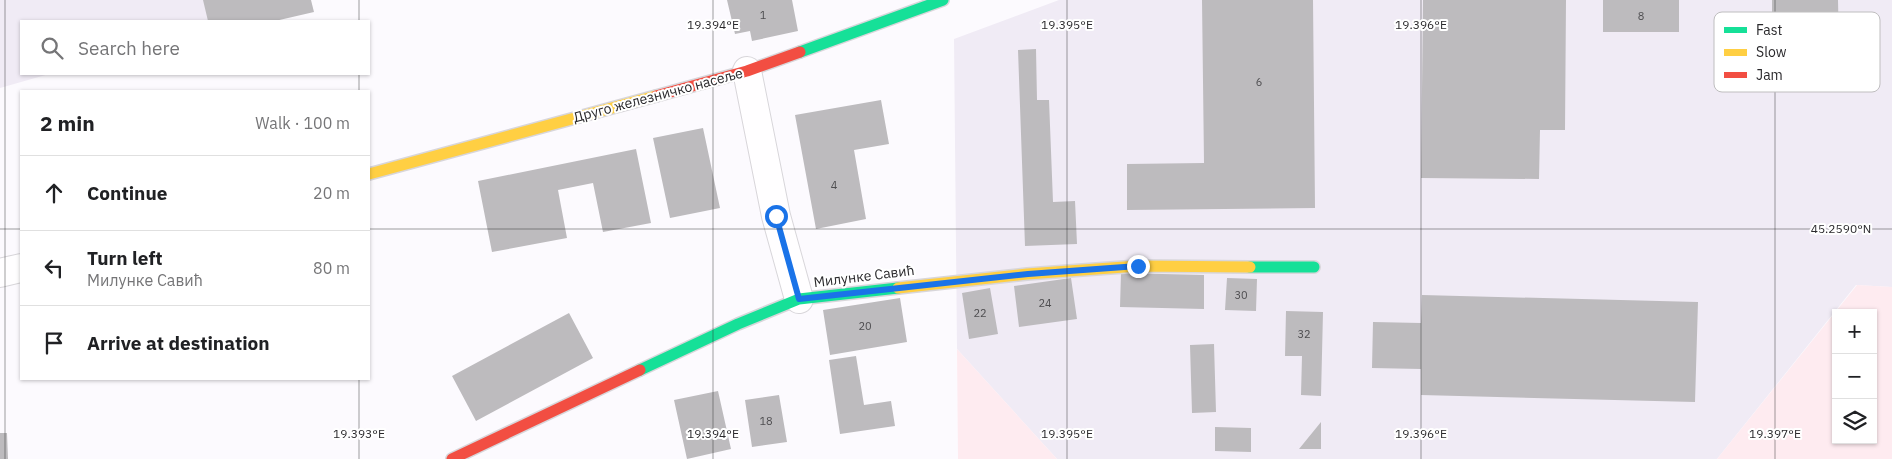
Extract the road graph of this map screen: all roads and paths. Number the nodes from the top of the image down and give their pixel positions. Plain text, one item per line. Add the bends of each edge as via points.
1 (943, 0) edge
2 (747, 71) junction
3 (370, 174) edge
4 (1314, 267) dead end
5 (20, 268) edge
6 (0, 273) edge
7 (799, 299) junction
8 (452, 459) edge

1 - 2 street, Друго железничко насеље
2 - 3 street, Друго железничко насеље
2 - 7 street via 776,216
4 - 7 street, Милунке Савић via 1138,266 1028,274
5 - 6 street
7 - 8 street, Милунке Савић via 738,324

